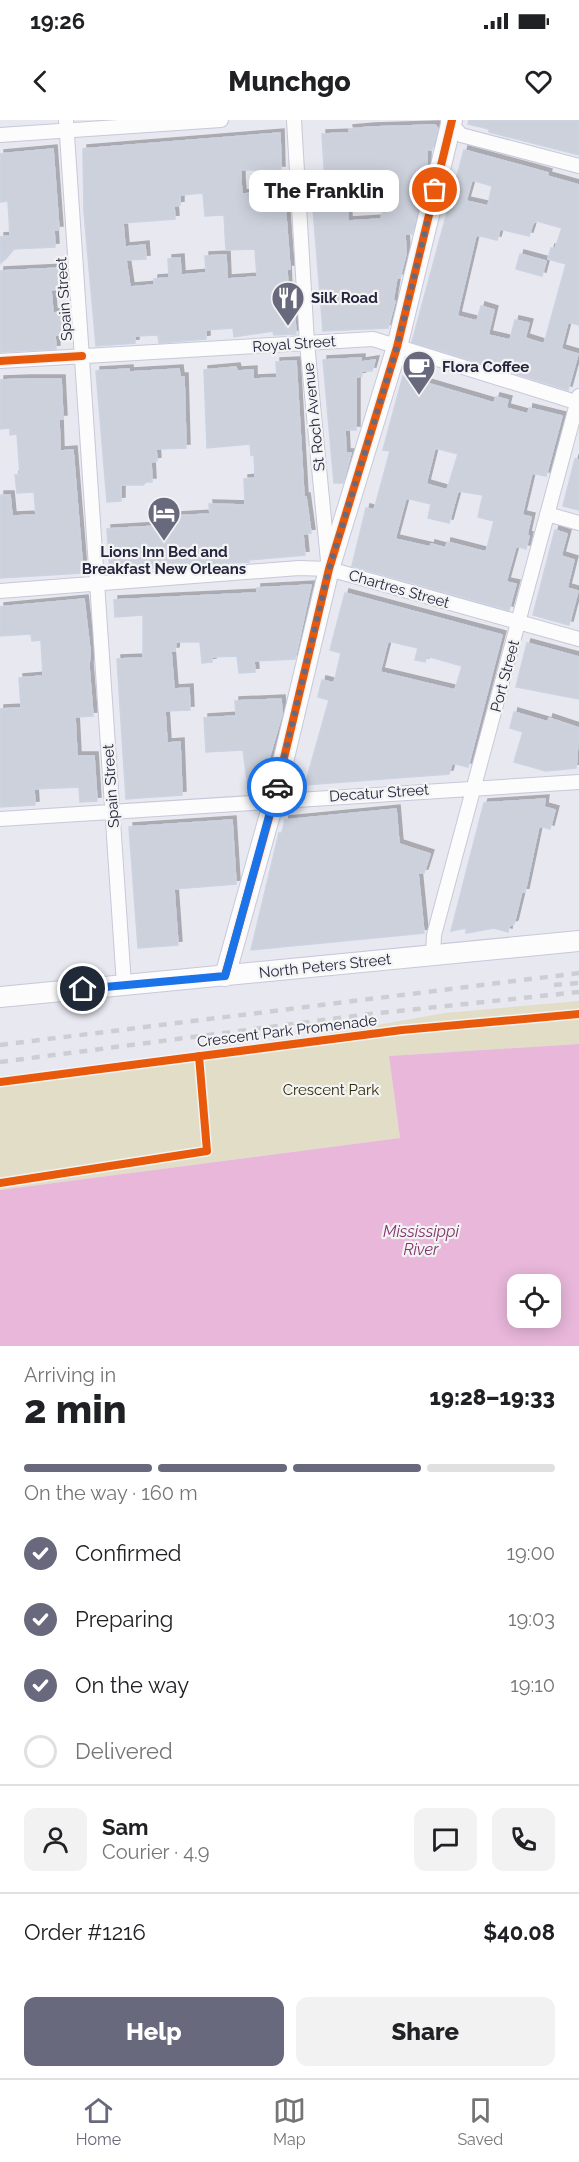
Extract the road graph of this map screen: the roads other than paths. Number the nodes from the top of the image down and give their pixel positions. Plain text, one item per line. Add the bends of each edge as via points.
1 (221, 120) edge
2 (294, 120) edge
3 (450, 121) edge
4 (66, 125) edge
5 (0, 135) edge
6 (579, 166) edge
7 (307, 344) junction
8 (397, 347) junction
9 (82, 356) junction
10 (0, 361) edge
11 (578, 401) edge
12 (547, 514) junction
13 (579, 523) edge
14 (329, 569) junction
15 (98, 584) junction
16 (0, 591) edge
17 (519, 624) junction
18 (579, 639) edge
19 (579, 782) edge
20 (476, 787) junction
21 (274, 800) junction
22 (112, 811) junction
23 (0, 819) edge
24 (579, 941) edge
25 (433, 955) junction
26 (225, 976) junction
27 (124, 985) junction
28 (0, 998) edge

1 - 4 street
2 - 7 street, St Roch Avenue
3 - 6 street via 461,135
3 - 8 street
4 - 5 street
4 - 9 street, Spain Street
7 - 8 street, Royal Street via 373,339
7 - 9 street, Royal Street
7 - 14 street, St Roch Avenue
8 - 11 street, Royal Street
8 - 14 street
9 - 10 street, Royal Street
9 - 15 street, Spain Street
11 - 12 street, Port Street
12 - 13 street
12 - 17 street, Port Street
14 - 15 street, Chartres Street
14 - 17 street, Chartres Street
14 - 21 street
15 - 16 street, Chartres Street
15 - 22 street, Spain Street
17 - 18 street, Chartres Street
17 - 20 street, Port Street
19 - 20 street, Decatur Street
20 - 21 street, Decatur Street
20 - 25 street, Port Street via 434,935
21 - 22 street, Decatur Street
21 - 26 street
22 - 23 street, Decatur Street
22 - 27 street, Spain Street
24 - 25 street, North Peters Street
25 - 26 street, North Peters Street
26 - 27 street, North Peters Street
27 - 28 street, North Peters Street

